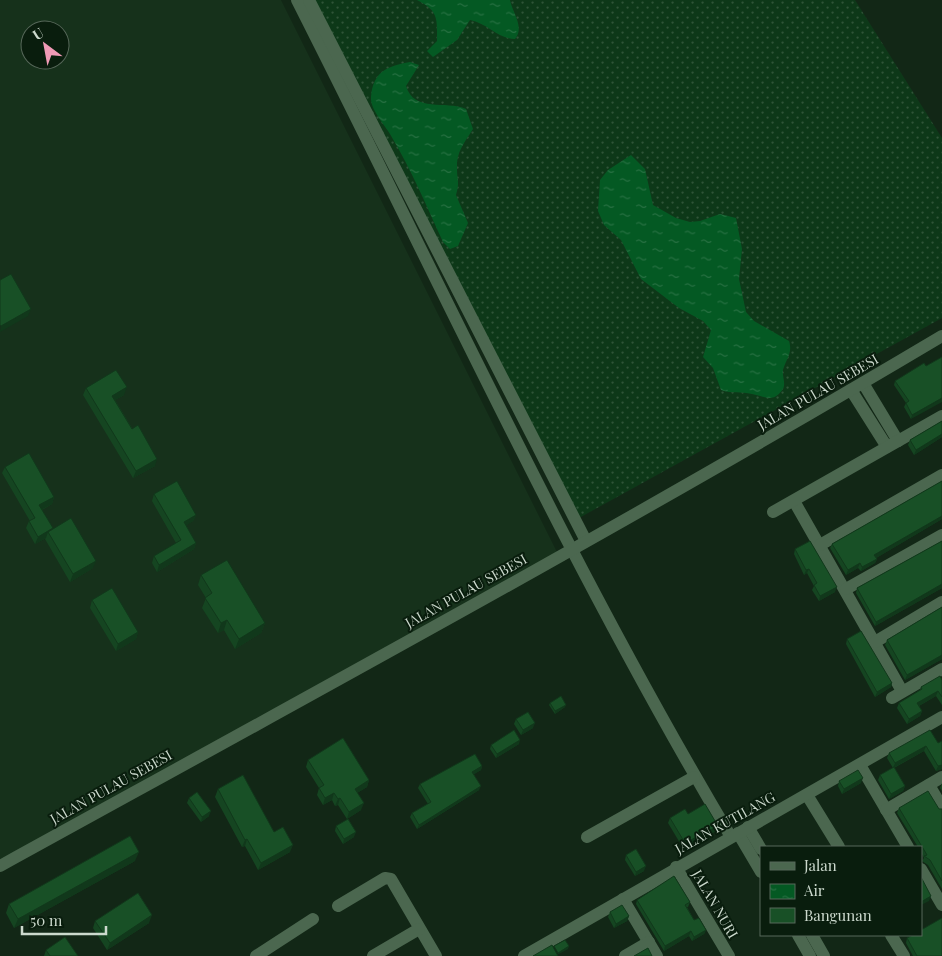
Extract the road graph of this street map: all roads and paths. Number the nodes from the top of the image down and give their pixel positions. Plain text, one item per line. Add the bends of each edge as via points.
1 (298, 0) edge
2 (309, 0) edge
3 (942, 336) edge
4 (863, 383) junction
5 (851, 390) junction
6 (942, 416) edge
7 (893, 444) junction
8 (942, 475) edge
9 (794, 501) junction
10 (773, 512) dead end
11 (942, 535) edge
12 (586, 542) junction
13 (820, 545) junction
14 (572, 549) junction
15 (846, 589) junction
16 (942, 602) edge
17 (875, 642) junction
18 (942, 669) edge
19 (942, 717) edge
20 (860, 765) junction
21 (694, 777) junction
22 (942, 777) edge
23 (929, 785) junction
24 (807, 794) junction
25 (942, 806) edge
26 (886, 810) junction
27 (739, 833) junction
28 (587, 838) dead end
29 (838, 846) edge
30 (907, 846) edge
31 (760, 848) edge
32 (0, 866) edge
33 (676, 867) junction
34 (760, 870) edge
35 (922, 871) edge
36 (623, 898) junction
37 (942, 905) edge
38 (338, 906) dead end
39 (313, 918) dead end
40 (419, 929) junction
41 (799, 936) edge
42 (813, 936) edge
43 (892, 936) edge
44 (649, 942) junction
45 (256, 956) edge
46 (373, 956) edge
47 (436, 956) edge
48 (524, 956) edge
49 (625, 956) edge
50 (657, 956) edge
51 (728, 956) edge
52 (810, 956) edge
53 (824, 956) edge
54 (904, 956) edge

1 - 14 street
2 - 12 street
3 - 4 street, JALAN PULAU SEBESI
4 - 5 street, JALAN PULAU SEBESI
4 - 7 street
5 - 7 street
5 - 12 street, JALAN PULAU SEBESI
6 - 7 street
7 - 9 street
8 - 13 street
9 - 10 street
9 - 13 street
11 - 15 street
12 - 14 street, JALAN PULAU SEBESI
13 - 15 street
14 - 21 street
14 - 32 street, JALAN PULAU SEBESI
15 - 17 street
16 - 17 street
17 - 18 street via 897,694
19 - 20 street, JALAN KUTILANG
20 - 24 street, JALAN KUTILANG
20 - 26 street
21 - 27 street
21 - 28 street
22 - 23 street
23 - 25 street
23 - 26 street
24 - 27 street, JALAN KUTILANG
24 - 29 street
26 - 30 street
27 - 31 street
27 - 33 street, JALAN KUTILANG
27 - 34 street
33 - 36 street, JALAN KUTILANG
33 - 51 street, JALAN NURI
35 - 37 street
36 - 44 street
36 - 48 street, JALAN KUTILANG
38 - 40 street via 385,878 391,879
39 - 45 street
40 - 46 street
40 - 47 street
41 - 52 street
42 - 53 street
43 - 54 street
44 - 49 street
44 - 50 street

